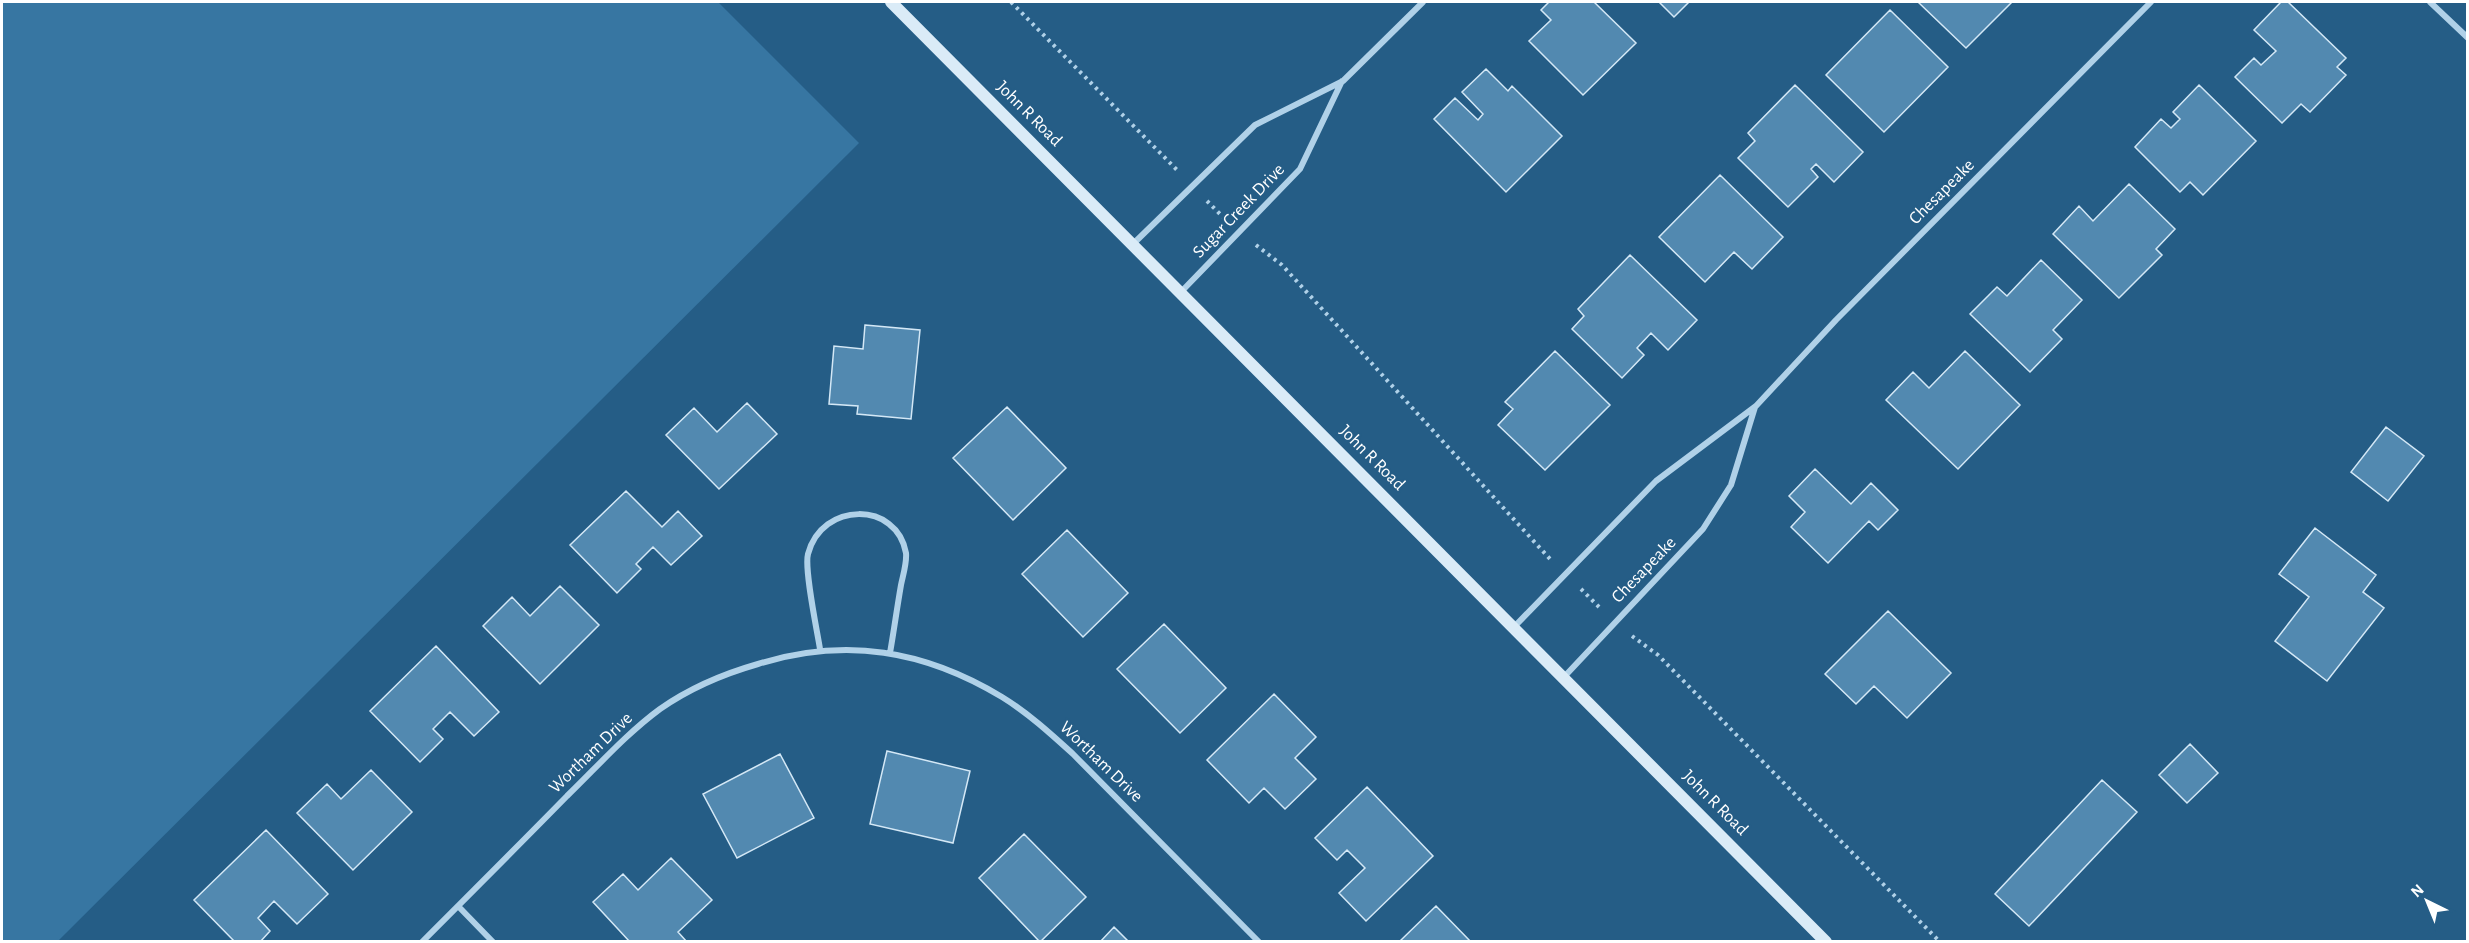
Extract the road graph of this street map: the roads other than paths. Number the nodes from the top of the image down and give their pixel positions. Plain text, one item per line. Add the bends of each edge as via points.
1 (891, 2) edge
2 (1423, 2) edge
3 (2151, 2) edge
4 (2430, 2) edge
5 (2468, 38) edge
6 (1343, 81) junction
7 (1133, 244) junction
8 (1181, 292) junction
9 (1756, 406) junction
10 (1514, 627) junction
11 (820, 649) junction
12 (890, 653) junction
13 (1564, 676) junction
14 (458, 906) junction
15 (422, 942) edge
16 (493, 942) edge
17 (1259, 942) edge
18 (1826, 942) edge

1 - 7 main road, John R Road
2 - 6 street, Sugar Creek Drive
3 - 9 street, Chesapeake
4 - 5 street
6 - 7 street, Sugar Creek Drive via 1255,125
6 - 8 street, Sugar Creek Drive via 1300,169
7 - 8 main road, John R Road
8 - 10 main road, John R Road
9 - 10 street, Chesapeake via 1656,481
9 - 13 street, Chesapeake via 1731,485 1704,529
10 - 13 main road, John R Road
11 - 12 street, Wortham Drive
11 - 12 street via 807,556 815,535 834,519 855,513 874,516 902,539 906,556
11 - 14 street, Wortham Drive via 738,670 698,686 659,710 620,743
12 - 17 street, Wortham Drive via 973,681 1042,726
13 - 18 main road, John R Road
14 - 15 street, Wortham Drive
14 - 16 street

